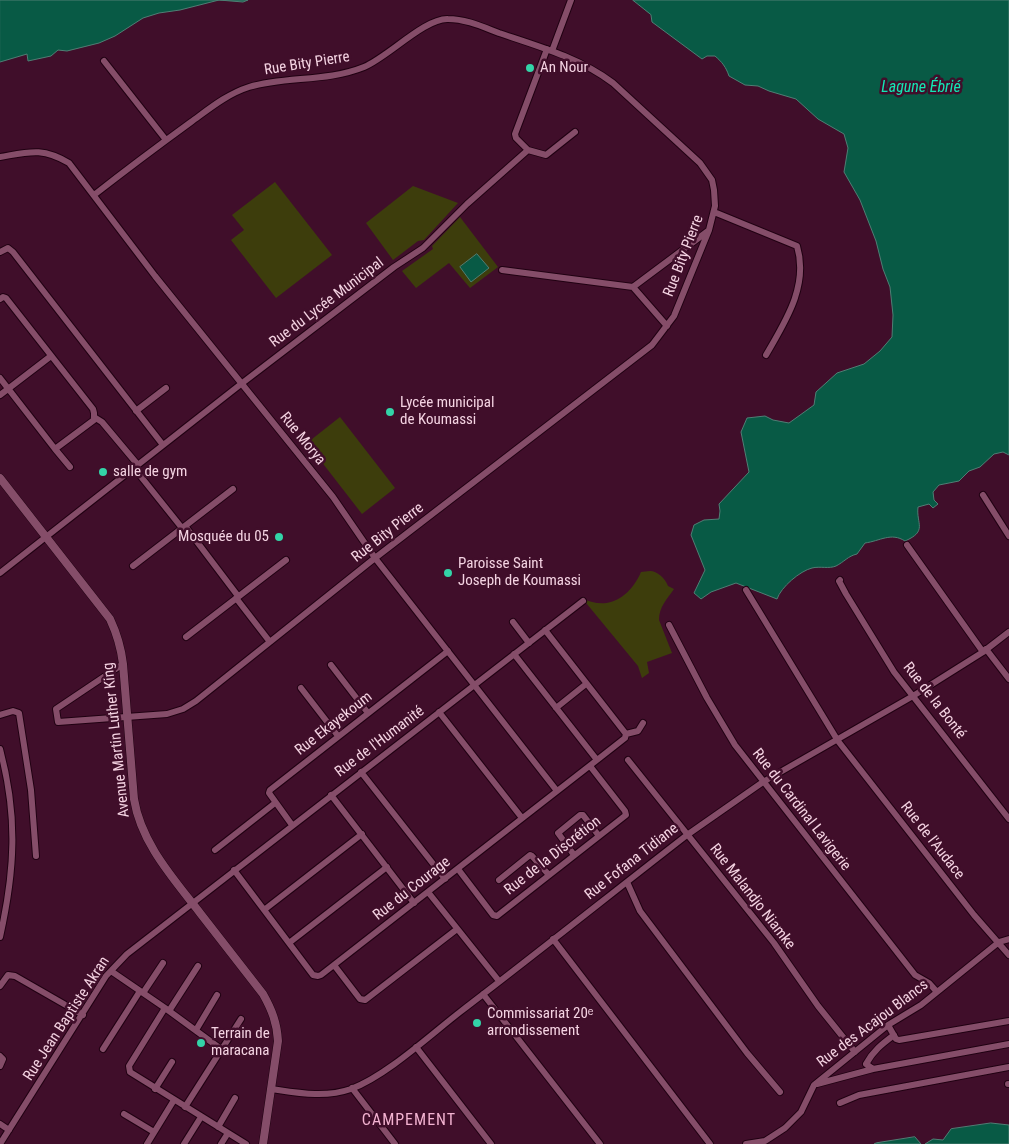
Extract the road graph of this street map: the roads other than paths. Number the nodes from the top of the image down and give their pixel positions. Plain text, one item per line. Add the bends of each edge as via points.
1 (571, 0) edge
2 (549, 50) junction
3 (104, 61) dead end
4 (575, 132) dead end
5 (166, 140) junction
6 (528, 150) junction
7 (0, 157) edge
8 (94, 195) junction
9 (714, 212) junction
10 (709, 230) junction
11 (0, 252) edge
12 (502, 270) dead end
13 (633, 287) junction
14 (0, 290) edge
15 (3, 298) edge
16 (667, 326) junction
17 (766, 355) dead end
18 (51, 356) junction
19 (0, 378) edge
20 (241, 384) junction
21 (166, 388) dead end
22 (8, 389) junction
23 (0, 395) edge
24 (136, 411) junction
25 (94, 417) junction
26 (163, 445) junction
27 (55, 449) junction
28 (136, 466) junction
29 (70, 467) dead end
30 (0, 478) edge
31 (233, 489) dead end
32 (984, 495) dead end
33 (184, 527) junction
34 (1009, 536) edge
35 (46, 537) junction
36 (907, 544) dead end
37 (375, 558) junction
38 (286, 560) dead end
39 (134, 566) dead end
40 (0, 572) edge
41 (840, 580) dead end
42 (746, 590) dead end
43 (237, 597) junction
44 (583, 601) dead end
45 (513, 622) dead end
46 (669, 625) dead end
47 (545, 630) junction
48 (1009, 632) edge
49 (186, 637) dead end
50 (270, 642) junction
51 (529, 643) junction
52 (985, 650) junction
53 (448, 651) junction
54 (514, 654) junction
55 (123, 664) junction
56 (331, 665) dead end
57 (1009, 678) edge
58 (586, 684) junction
59 (474, 685) junction
60 (301, 688) dead end
61 (913, 696) junction
62 (556, 708) junction
63 (439, 712) junction
64 (368, 714) junction
65 (0, 715) edge
66 (128, 718) junction
67 (643, 723) dead end
68 (626, 734) junction
69 (338, 736) junction
70 (838, 740) junction
71 (0, 749) edge
72 (597, 760) junction
73 (628, 760) dead end
74 (590, 766) junction
75 (361, 772) junction
76 (764, 782) junction
77 (557, 791) junction
78 (331, 795) junction
79 (276, 803) junction
80 (522, 818) junction
81 (1009, 819) edge
82 (292, 826) junction
83 (362, 834) junction
84 (687, 835) junction
85 (599, 836) junction
86 (215, 850) dead end
87 (574, 855) junction
88 (36, 856) dead end
89 (387, 867) junction
90 (458, 869) junction
91 (234, 870) junction
92 (549, 875) junction
93 (445, 879) junction
94 (499, 880) dead end
95 (627, 882) junction
96 (428, 892) junction
97 (192, 903) junction
98 (414, 903) junction
99 (264, 910) junction
100 (457, 929) junction
101 (0, 937) edge
102 (1009, 939) edge
103 (554, 940) junction
104 (999, 942) junction
105 (289, 943) junction
106 (1009, 955) edge
107 (162, 963) dead end
108 (334, 965) junction
109 (198, 966) dead end
110 (111, 971) junction
111 (499, 981) junction
112 (0, 986) edge
113 (142, 992) junction
114 (937, 992) junction
115 (483, 994) junction
116 (217, 995) dead end
117 (167, 1009) junction
118 (83, 1015) junction
119 (241, 1019) dead end
120 (1009, 1020) edge
121 (888, 1026) junction
122 (196, 1030) junction
123 (894, 1035) junction
124 (1009, 1044) edge
125 (416, 1047) junction
126 (103, 1049) dead end
127 (221, 1049) junction
128 (855, 1052) junction
129 (0, 1056) edge
130 (172, 1062) dead end
131 (0, 1066) edge
132 (1009, 1067) edge
133 (873, 1069) junction
134 (814, 1085) junction
135 (352, 1088) junction
136 (155, 1089) junction
137 (272, 1089) junction
138 (780, 1092) dead end
139 (235, 1098) dead end
140 (174, 1100) junction
141 (840, 1103) dead end
142 (185, 1107) junction
143 (124, 1114) dead end
144 (201, 1117) junction
145 (0, 1124) edge
146 (218, 1127) junction
147 (9, 1130) junction
148 (154, 1132) junction
149 (228, 1133) junction
150 (0, 1144) edge
151 (147, 1144) edge
152 (184, 1144) edge
153 (221, 1144) edge
154 (246, 1144) edge
155 (263, 1144) edge
156 (395, 1144) edge
157 (491, 1144) edge
158 (600, 1144) edge
159 (710, 1144) edge
160 (746, 1144) edge
161 (757, 1144) edge

1 - 2 street
2 - 5 street, Rue Bity Pierre via 468,22 448,18 434,21 363,67 337,74 266,83 229,95
2 - 6 street via 515,134
2 - 9 street, Rue Bity Pierre via 600,73 700,164 712,180
3 - 5 street
4 - 6 street via 546,155
5 - 8 street, Rue Bity Pierre
6 - 20 street, Rue du Lycée Municipal via 423,248
7 - 8 street, Rue Morya via 33,151 56,155 69,163
8 - 20 street, Rue Morya
9 - 10 street, Rue Bity Pierre
9 - 17 street via 797,246 800,257 797,295
10 - 13 street
10 - 16 street, Rue Bity Pierre
11 - 24 street via 8,248 13,252
12 - 13 street
13 - 16 street
14 - 15 street
15 - 18 street
16 - 37 street, Rue Bity Pierre via 652,345
18 - 22 street
18 - 25 street via 93,409
19 - 22 street
20 - 26 street, Rue du Lycée Municipal
20 - 37 street, Rue Morya via 333,496
21 - 24 street
22 - 23 street
22 - 27 street
24 - 26 street
25 - 27 street
25 - 28 street via 102,422
26 - 28 street, Rue du Lycée Municipal
27 - 29 street
28 - 33 street
28 - 35 street, Rue du Lycée Municipal
30 - 35 street, Avenue Martin Luther King
31 - 33 street
32 - 34 street
33 - 39 street
33 - 43 street
35 - 40 street, Rue du Lycée Municipal
35 - 55 street, Avenue Martin Luther King via 110,619 120,644
36 - 52 street
37 - 50 street, Rue Bity Pierre
37 - 53 street, Rue Morya
38 - 43 street
41 - 61 street, Rue de la Bonté via 886,660
42 - 70 street, Rue de l'Audace
43 - 49 street
43 - 50 street
44 - 47 street, Rue de l'Humanité
45 - 51 street
46 - 76 street, Rue du Cardinal Lavigerie via 735,745
47 - 51 street, Rue de l'Humanité
47 - 58 street
48 - 52 street, Rue Fofana Tidiane
50 - 66 street, Rue Bity Pierre via 183,709
51 - 54 street, Rue de l'Humanité
52 - 57 street
52 - 61 street, Rue Fofana Tidiane
53 - 59 street, Rue Morya
53 - 64 street, Rue Ekayekoum
54 - 59 street, Rue de l'Humanité
54 - 62 street
55 - 66 street, Avenue Martin Luther King
55 - 66 street, Rue Bity Pierre via 56,709 57,720 61,723
56 - 64 street
58 - 62 street
58 - 68 street
59 - 63 street, Rue de l'Humanité
59 - 77 street, Rue Morya
60 - 69 street
61 - 70 street, Rue Fofana Tidiane
61 - 81 street, Rue de la Bonté
62 - 72 street
63 - 75 street, Rue de l'Humanité
63 - 80 street
64 - 69 street, Rue Ekayekoum
65 - 88 street via 13,711 19,713 31,790
66 - 97 street, Avenue Martin Luther King via 134,799 139,822 154,852
67 - 68 street, Rue du Courage via 638,731
68 - 72 street, Rue du Courage
69 - 79 street, Rue Ekayekoum via 270,790 269,794
70 - 76 street, Rue Fofana Tidiane
70 - 104 street, Rue de l'Audace via 974,915
71 - 101 street via 7,775 14,835 10,883
72 - 74 street, Rue du Courage
73 - 84 street, Rue Malandjo Niamke
74 - 77 street, Rue du Courage
74 - 85 street, Rue de la Discrétion via 626,812
75 - 78 street, Rue de l'Humanité
75 - 93 street
76 - 84 street, Rue Fofana Tidiane
76 - 114 street, Rue du Cardinal Lavigerie via 915,975
77 - 80 street, Rue du Courage
78 - 82 street, Rue de l'Humanité
78 - 83 street
79 - 82 street
79 - 86 street
80 - 90 street, Rue du Courage
82 - 91 street, Rue de l'Humanité
83 - 89 street
83 - 99 street
84 - 95 street, Rue Fofana Tidiane
84 - 128 street, Rue Malandjo Niamke via 774,943
85 - 87 street, Rue de la Discrétion
85 - 87 street via 583,814 580,815 558,833
87 - 92 street, Rue de la Discrétion
89 - 98 street
89 - 105 street
90 - 92 street, Rue de la Discrétion via 496,916
90 - 93 street, Rue du Courage
91 - 97 street, Rue de l'Humanité
91 - 99 street, Rue du Courage
92 - 94 street via 530,855
93 - 96 street, Rue du Courage
95 - 103 street, Rue Fofana Tidiane
95 - 138 street via 640,911
96 - 98 street, Rue du Courage
96 - 100 street
97 - 110 street, Rue Jean Baptiste Akran via 126,954
97 - 137 street, Avenue Martin Luther King via 272,1011 278,1041
98 - 108 street, Rue du Courage
99 - 105 street, Rue du Courage
100 - 108 street via 365,1000 360,1000
100 - 111 street
102 - 104 street
103 - 111 street, Rue Fofana Tidiane
103 - 159 street
104 - 106 street, Rue de l'Audace
104 - 114 street, Rue des Acajou Blancs
105 - 108 street, Rue du Courage via 314,975 321,975
107 - 113 street
109 - 117 street
110 - 113 street
110 - 118 street, Rue Jean Baptiste Akran
111 - 115 street, Rue Fofana Tidiane
112 - 118 street via 8,975 14,976
113 - 117 street
113 - 126 street
114 - 121 street, Rue des Acajou Blancs
115 - 125 street, Rue Fofana Tidiane
115 - 158 street
116 - 122 street
117 - 122 street
117 - 136 street via 129,1066 130,1072
118 - 147 street, Rue Jean Baptiste Akran
119 - 127 street
120 - 123 street via 899,1040
121 - 123 street
121 - 128 street, Rue des Acajou Blancs
122 - 127 street
123 - 133 street via 871,1055 866,1064
124 - 133 street
125 - 135 street, Rue Fofana Tidiane via 368,1081
125 - 157 street
127 - 142 street
128 - 134 street, Rue des Acajou Blancs
129 - 131 street via 3,1061
130 - 136 street
132 - 141 street via 859,1095
133 - 134 street
134 - 161 street, Rue des Acajou Blancs via 801,1112 775,1135
135 - 137 street, Rue Fofana Tidiane via 329,1094
135 - 156 street
136 - 140 street
137 - 155 street, Avenue Martin Luther King
139 - 146 street
140 - 142 street
140 - 148 street
142 - 144 street
143 - 148 street
144 - 146 street
144 - 152 street
145 - 147 street
146 - 149 street
147 - 150 street, Rue Jean Baptiste Akran
148 - 151 street
149 - 153 street
149 - 154 street
160 - 161 street, Rue des Acajou Blancs

